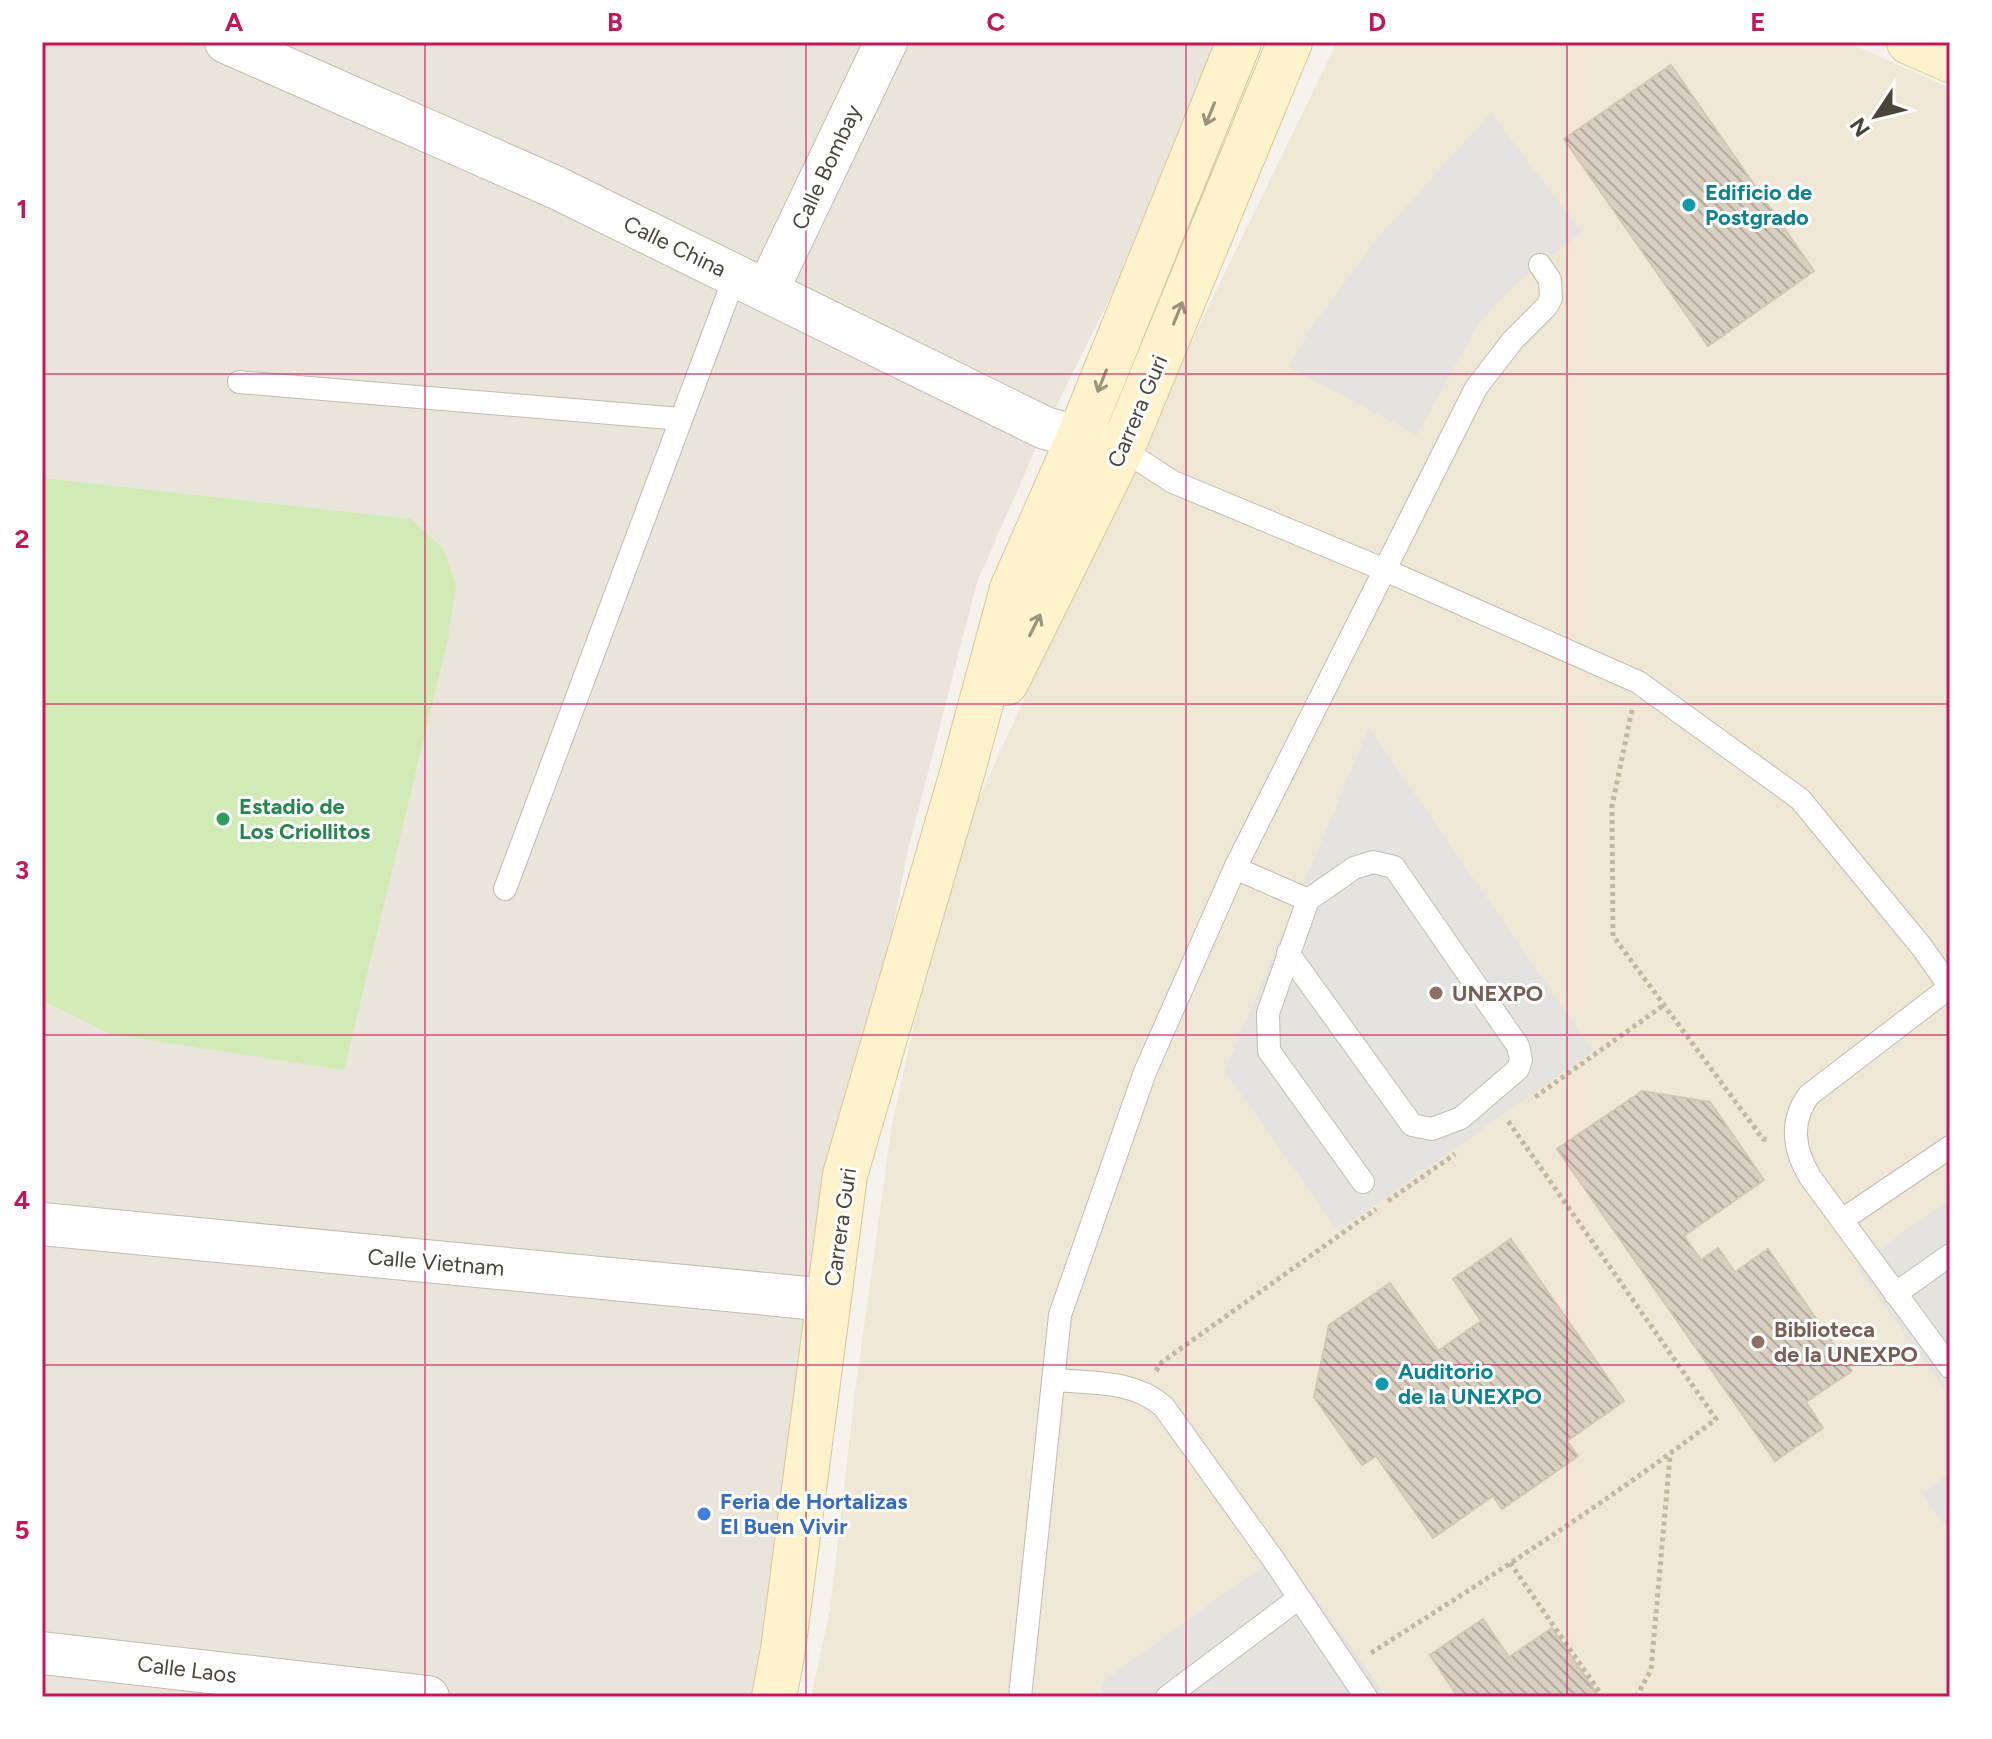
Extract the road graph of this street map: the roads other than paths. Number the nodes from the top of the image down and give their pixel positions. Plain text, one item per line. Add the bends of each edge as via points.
1 (226, 42) edge
2 (886, 42) edge
3 (1239, 42) edge
4 (1290, 42) edge
5 (1909, 42) edge
6 (1950, 60) edge
7 (1540, 265) dead end
8 (751, 284) junction
9 (239, 382) dead end
10 (681, 419) junction
11 (1079, 437) junction
12 (1122, 449) junction
13 (1385, 570) junction
14 (963, 770) junction
15 (1235, 868) junction
16 (505, 889) dead end
17 (1308, 900) junction
18 (1288, 953) junction
19 (1950, 987) edge
20 (1950, 1147) edge
21 (1363, 1182) dead end
22 (1842, 1220) junction
23 (42, 1224) edge
24 (1950, 1255) edge
25 (1895, 1294) junction
26 (829, 1300) junction
27 (1950, 1367) edge
28 (1053, 1380) junction
29 (1299, 1598) junction
30 (42, 1653) edge
31 (1361, 1695) edge
32 (428, 1697) edge
33 (774, 1697) edge
34 (1020, 1697) edge
35 (1167, 1697) edge

1 - 8 street, Calle China via 557,188
2 - 8 street, Calle Bombay
3 -> 11 street, Carrera Guri
12 -> 4 street, Carrera Guri
5 - 6 street
7 - 13 lane via 1550,280 1547,306 1476,388
8 - 10 lane
8 - 11 street, Calle China via 1045,428
9 - 10 lane
10 - 16 lane
11 - 12 street, Calle China
11 - 14 street, Carrera Guri via 1012,589
12 - 13 lane via 1173,482
14 -> 12 street, Carrera Guri
13 - 15 lane
13 - 19 lane via 1638,682 1800,799
14 - 26 street, Carrera Guri via 845,1175
15 - 17 lane
15 - 28 lane via 1145,1072 1060,1315
17 - 18 lane
17 - 18 lane via 1354,868 1373,862 1394,867 1518,1046 1518,1069 1461,1118 1432,1129 1412,1125
18 - 21 lane via 1268,1013 1269,1051
19 - 22 lane via 1809,1095 1797,1117 1801,1162
20 - 22 lane
22 - 25 lane
23 - 26 street, Calle Vietnam
24 - 25 lane
25 - 27 lane
26 - 33 street, Carrera Guri
28 - 29 lane via 1130,1387 1164,1407
28 - 34 lane
29 - 31 lane
29 - 35 lane
30 - 32 street, Calle Laos

